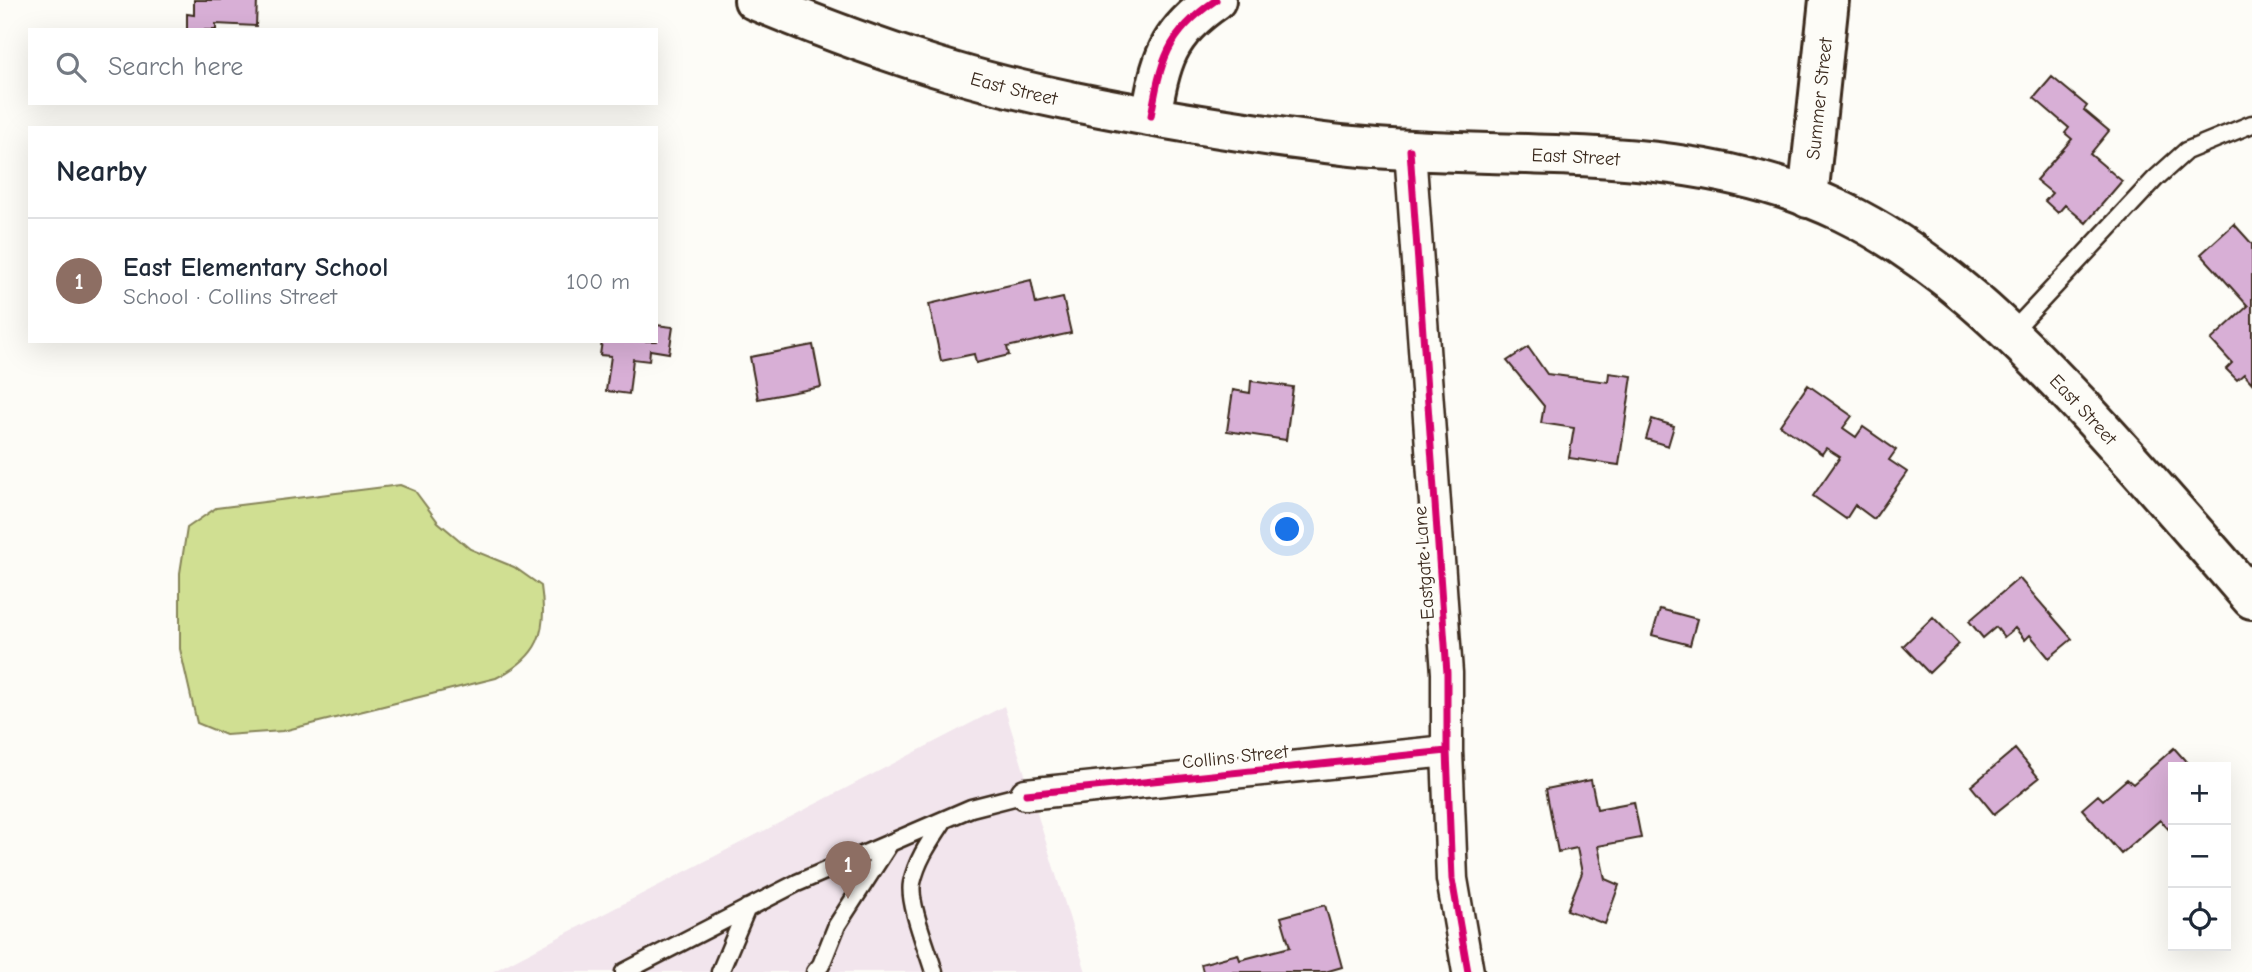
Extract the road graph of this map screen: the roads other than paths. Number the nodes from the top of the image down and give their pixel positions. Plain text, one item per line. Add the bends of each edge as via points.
1 (754, 0) edge
2 (1216, 0) edge
3 (1829, 0) edge
4 (1151, 116) junction
5 (2252, 124) edge
6 (1410, 150) junction
7 (1808, 198) junction
8 (2011, 333) junction
9 (2252, 599) edge
10 (1447, 751) junction
11 (1026, 794) joint
12 (944, 820) junction
13 (890, 843) junction
14 (747, 908) junction
15 (819, 970) edge
16 (624, 972) edge
17 (720, 972) edge
18 (934, 972) edge
19 (1468, 972) edge

1 - 4 main road, East Street via 950,71 1023,91
2 - 4 main road via 1194,17 1167,51
3 - 7 main road, Summer Street
4 - 6 main road, East Street via 1302,140
5 - 8 lane via 2186,151
6 - 7 main road, East Street via 1567,154 1669,164 1736,175
6 - 10 street, Eastgate Lane via 1447,673
7 - 8 main road, East Street via 1843,213 1923,261
8 - 9 main road, East Street
10 - 11 street, Collins Street
10 - 19 street, Eastgate Lane via 1452,879
11 - 12 lane
12 - 13 lane
12 - 18 lane via 922,854 911,886
13 - 14 lane
13 - 15 lane via 837,925
14 - 16 lane
14 - 17 lane

